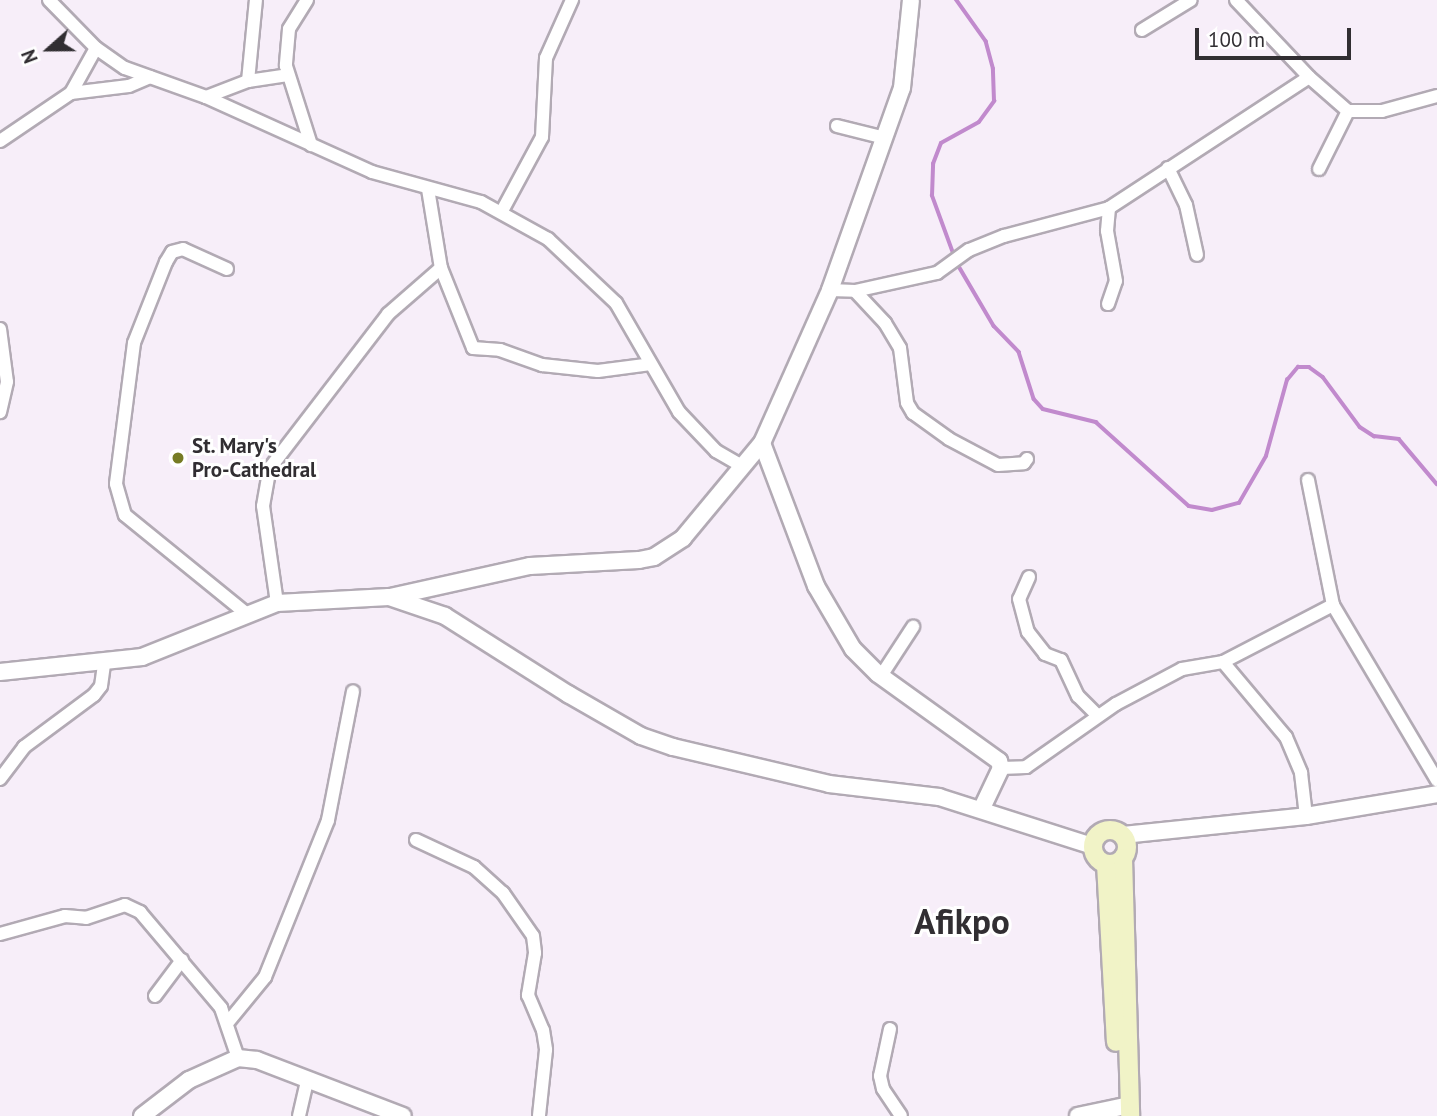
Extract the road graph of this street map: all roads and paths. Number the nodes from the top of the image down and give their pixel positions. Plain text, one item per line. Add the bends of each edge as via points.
1 (256, 0) edge
2 (307, 0) edge
3 (572, 0) edge
4 (911, 0) edge
5 (1191, 0) edge
6 (1237, 0) edge
7 (52, 1) edge
8 (1142, 30) dead end
9 (96, 48) junction
10 (288, 75) junction
11 (150, 77) junction
12 (1308, 77) junction
13 (248, 81) junction
14 (71, 93) junction
15 (1437, 96) edge
16 (206, 97) junction
17 (1348, 111) junction
18 (837, 126) dead end
19 (885, 138) junction
20 (0, 141) edge
21 (311, 145) junction
22 (1167, 168) junction
23 (1319, 169) dead end
24 (428, 189) junction
25 (1109, 208) junction
26 (502, 211) junction
27 (1197, 255) dead end
28 (441, 268) junction
29 (227, 269) dead end
30 (830, 290) junction
31 (855, 291) junction
32 (1108, 304) dead end
33 (0, 329) edge
34 (652, 364) junction
35 (0, 412) edge
36 (762, 443) junction
37 (1027, 459) dead end
38 (740, 465) junction
39 (772, 476) junction
40 (1308, 480) dead end
41 (1029, 577) dead end
42 (435, 587) junction
43 (389, 597) junction
44 (277, 603) junction
45 (1333, 604) junction
46 (441, 614) junction
47 (248, 615) junction
48 (913, 627) dead end
49 (1223, 662) junction
50 (104, 664) junction
51 (0, 672) edge
52 (881, 676) junction
53 (353, 691) dead end
54 (1098, 716) junction
55 (1001, 768) junction
56 (0, 779) edge
57 (1437, 780) edge
58 (1437, 794) edge
59 (982, 808) junction
60 (1306, 816) junction
61 (1123, 835) junction
62 (416, 840) dead end
63 (1094, 846) junction
64 (1114, 861) junction
65 (0, 934) edge
66 (182, 960) junction
67 (155, 996) dead end
68 (229, 1021) junction
69 (890, 1029) dead end
70 (238, 1058) junction
71 (307, 1081) junction
72 (1125, 1111) edge
73 (142, 1116) edge
74 (299, 1116) edge
75 (403, 1116) edge
76 (539, 1116) edge
77 (901, 1116) edge
78 (1078, 1116) edge

1 - 13 street
2 - 10 street via 289,29
3 - 26 street via 546,58 542,137
4 - 19 street via 902,88
5 - 8 street
6 - 12 street
7 - 9 street
9 - 11 street via 125,68
9 - 14 street
10 - 13 street
10 - 21 street
11 - 14 street via 129,86
11 - 16 street
12 - 17 street
12 - 22 street
13 - 16 street
14 - 20 street
15 - 17 street via 1382,111
16 - 21 street
17 - 23 street
18 - 19 street
19 - 30 street
21 - 24 street via 372,172
22 - 25 street
22 - 27 street via 1186,205
24 - 26 street
24 - 28 street
25 - 31 street via 1004,236 937,273
25 - 32 street via 1107,231 1116,281
26 - 34 street via 581,266 616,303
28 - 34 street via 477,351 500,350 542,365 598,371
28 - 44 street via 388,314 271,468 263,506
29 - 47 street via 183,249 172,252 166,262 134,343 116,484 125,515
30 - 31 street
30 - 36 street
31 - 37 street via 886,323 900,348 906,402 913,413 949,439 998,464
33 - 35 street via 7,382
34 - 38 street via 679,412 716,451
36 - 38 street
36 - 39 street
38 - 39 street
38 - 42 street via 683,538 654,557 619,564 530,565
39 - 52 street via 837,624 853,649
40 - 45 street
41 - 54 street via 1019,599 1028,632 1045,654 1060,660 1078,696
42 - 43 street
42 - 46 street via 432,600
43 - 44 street
43 - 46 street
44 - 47 street
45 - 49 street
45 - 57 street
46 - 59 street via 641,736 829,784 892,790
47 - 50 street via 164,652
48 - 52 street
49 - 54 street via 1182,669
49 - 60 street via 1286,737 1301,773
50 - 51 street
50 - 56 street via 101,686 94,695 23,747
52 - 55 street via 990,752
53 - 68 street via 328,820 265,977
54 - 55 street via 1026,766
55 - 59 street
58 - 60 street
59 - 63 street
60 - 61 street
61 - 63 main road via 1104,832
61 - 64 main road via 1127,848
62 - 76 street via 474,867 503,893 533,936 535,953 527,995 541,1023 546,1050
63 - 64 main road via 1097,858
64 - 72 main road
65 - 66 street via 65,916 86,918 125,905 159,930
66 - 67 street
66 - 68 street
68 - 70 street
69 - 77 street via 880,1076
70 - 71 street via 257,1060
70 - 73 street via 189,1080
71 - 74 street
71 - 75 street
72 - 78 street

